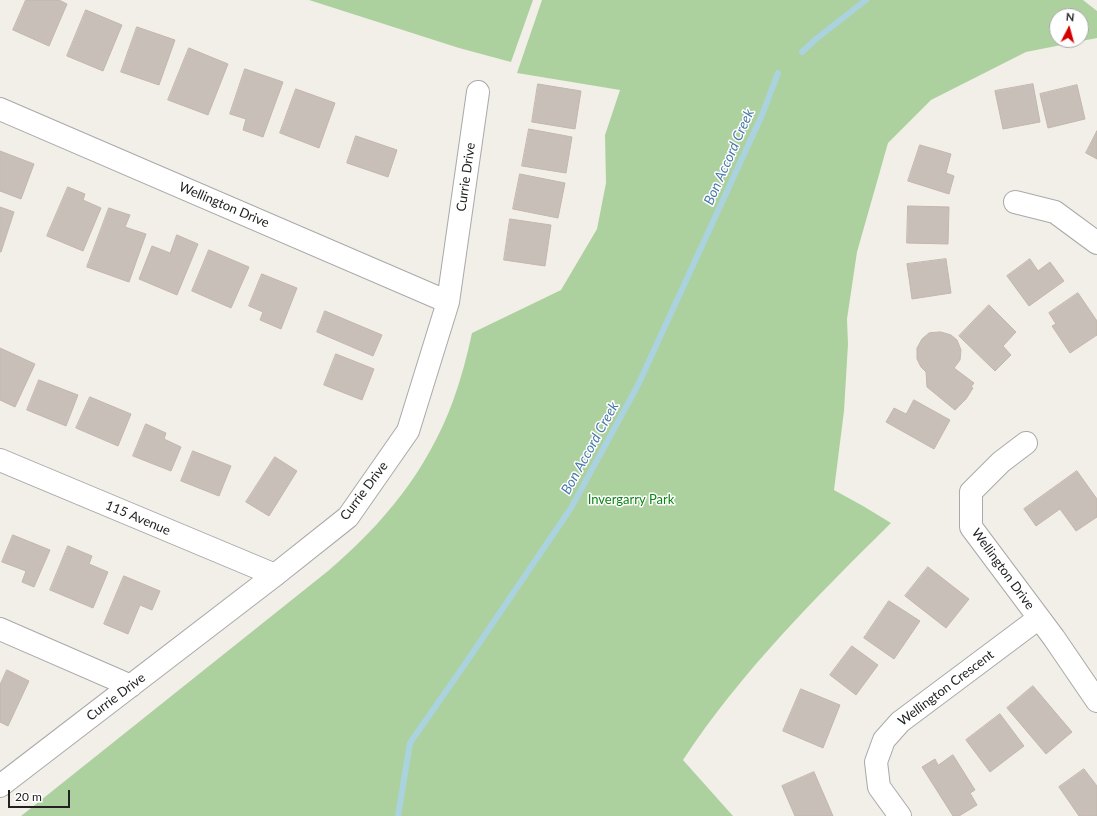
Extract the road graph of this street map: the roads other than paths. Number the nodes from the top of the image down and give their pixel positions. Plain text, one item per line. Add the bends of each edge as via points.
1 (478, 92) dead end
2 (0, 109) edge
3 (1016, 202) dead end
4 (1097, 243) edge
5 (448, 302) junction
6 (1026, 443) dead end
7 (0, 460) edge
8 (275, 575) junction
9 (1039, 618) junction
10 (0, 629) edge
11 (131, 686) junction
12 (1097, 701) edge
13 (0, 786) edge
14 (900, 816) edge

1 - 5 street, Currie Drive
2 - 5 street, Wellington Drive
3 - 4 street via 1055,212
5 - 8 street, Currie Drive via 408,431 348,517
6 - 9 street, Wellington Drive via 1001,462 971,492 971,527
7 - 8 street, 115 Avenue
8 - 11 street, Currie Drive
9 - 12 street, Wellington Drive
9 - 14 street, Wellington Crescent via 900,722 884,740 876,762 879,787
10 - 11 street
11 - 13 street, Currie Drive

